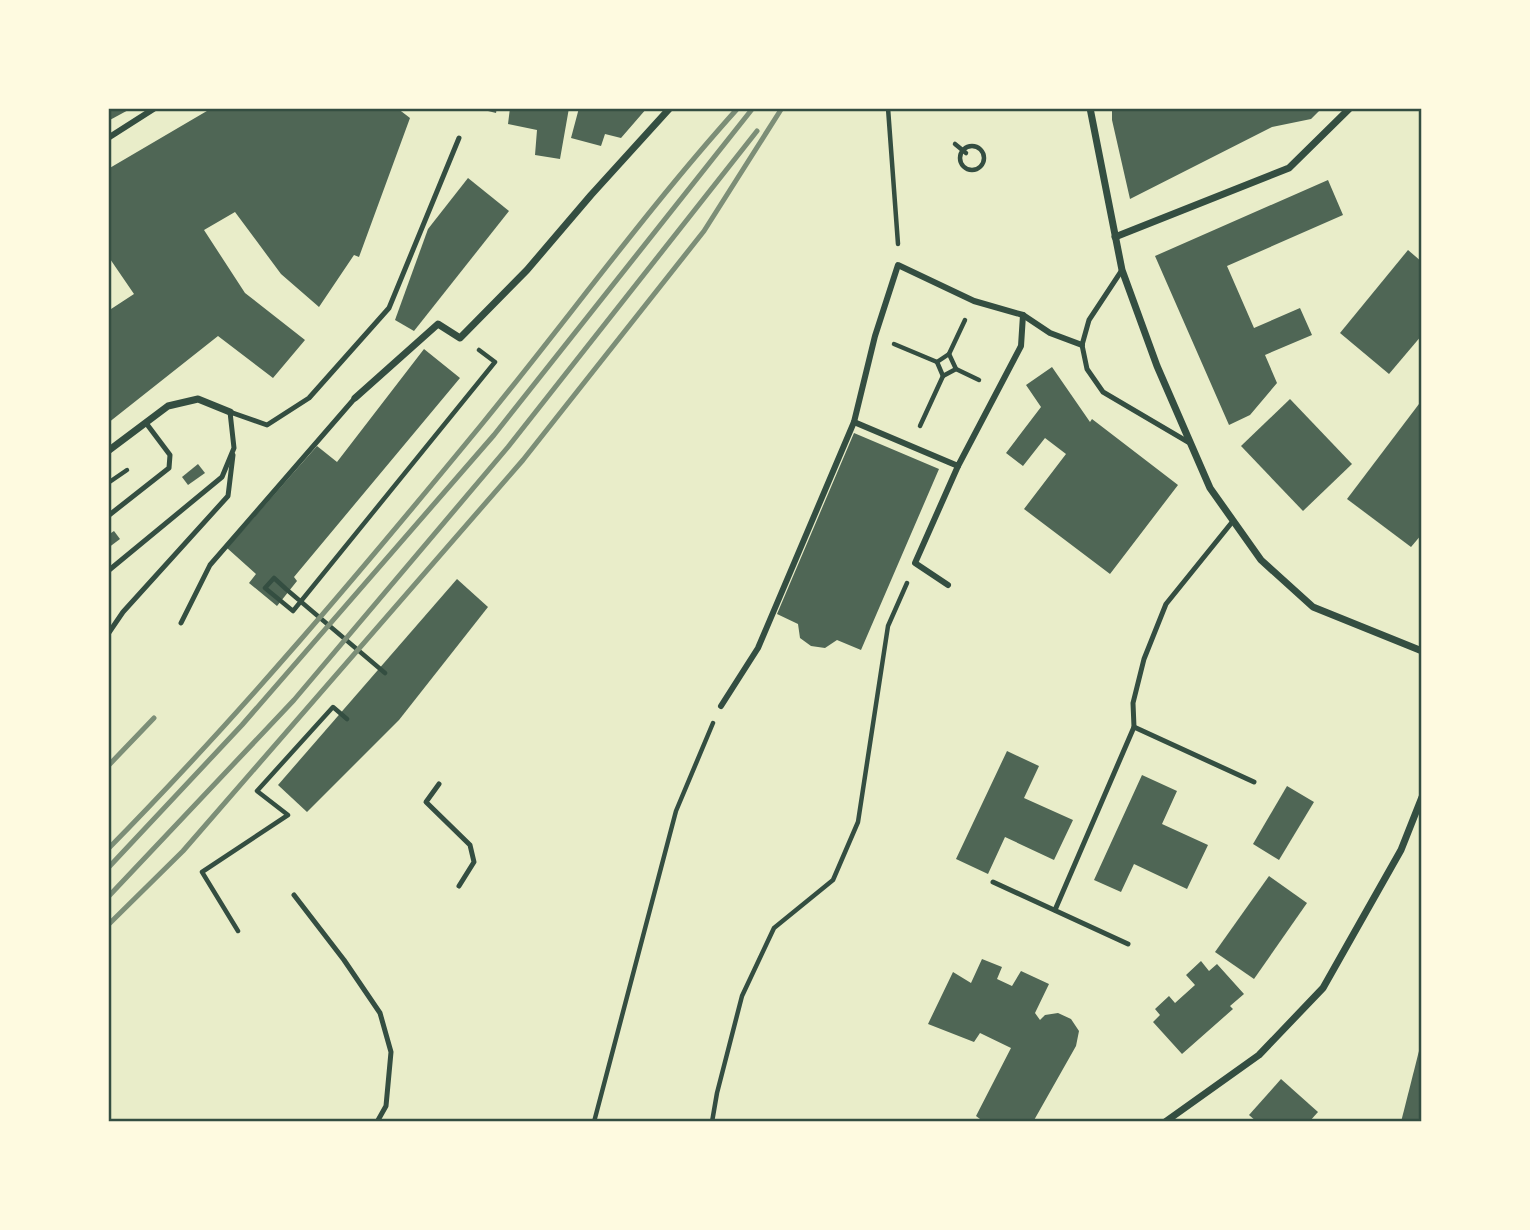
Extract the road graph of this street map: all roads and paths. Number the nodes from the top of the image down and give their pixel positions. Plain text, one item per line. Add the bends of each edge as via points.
1 (155, 108) edge
2 (670, 108) edge
3 (888, 108) edge
4 (1090, 108) edge
5 (1350, 108) edge
6 (108, 138) edge
7 (459, 138) dead end
8 (955, 144) dead end
9 (964, 151) junction
10 (1115, 237) junction
11 (898, 265) junction
12 (1122, 270) junction
13 (974, 301) junction
14 (1023, 315) junction
15 (875, 336) junction
16 (1083, 345) junction
17 (477, 348) dead end
18 (949, 354) junction
19 (937, 362) junction
20 (956, 369) junction
21 (943, 376) junction
22 (998, 391) junction
23 (355, 398) joint
24 (230, 412) junction
25 (146, 422) junction
26 (854, 422) junction
27 (1188, 442) junction
28 (910, 446) junction
29 (234, 448) junction
30 (108, 452) edge
31 (958, 466) junction
32 (108, 516) edge
33 (1233, 521) junction
34 (915, 563) junction
35 (108, 571) edge
36 (948, 585) dead end
37 (181, 623) dead end
38 (108, 634) edge
39 (1422, 651) edge
40 (385, 673) dead end
41 (721, 706) joint
42 (348, 719) dead end
43 (1133, 727) junction
44 (1254, 782) dead end
45 (439, 784) dead end
46 (1422, 797) edge
47 (993, 882) dead end
48 (459, 886) dead end
49 (294, 895) dead end
50 (1055, 910) junction
51 (238, 931) dead end
52 (1128, 944) dead end
53 (377, 1122) edge
54 (594, 1122) edge
55 (712, 1122) edge
56 (1165, 1122) edge

1 - 6 street
2 - 23 street via 527,270 460,338 438,324
3 - 11 path
4 - 10 street
5 - 10 street via 1289,168
7 - 24 lane via 389,308 309,398 267,425
8 - 9 path
9 - 9 path via 960,162 965,169 974,170 984,163 983,151 976,146
10 - 12 street
11 - 13 street
11 - 15 street
12 - 16 lane via 1089,320
12 - 27 street
13 - 14 street
13 - 18 path
14 - 16 street via 1050,333
14 - 22 street via 1021,346
15 - 19 path
15 - 26 street
16 - 27 lane via 1087,369 1103,392
17 - 40 path via 495,362 293,611 265,589 274,578 286,589
18 - 19 path
18 - 20 path
19 - 21 path
20 - 21 path
20 - 22 path
21 - 28 path
22 - 31 street
23 - 37 lane via 210,565
24 - 25 street via 198,399 167,406
24 - 29 lane
25 - 30 street
25 - 32 lane via 170,455 169,468
26 - 28 street
26 - 41 street via 758,648
27 - 33 street via 1210,488
28 - 31 street
29 - 35 lane via 222,477
29 - 38 lane via 228,496
31 - 34 street
33 - 39 street via 1261,561 1313,607
33 - 43 lane via 1166,604 1144,659 1133,703
34 - 36 street
34 - 55 path via 887,626 858,822 833,880 774,928 742,996
41 - 54 path via 676,811
42 - 51 path via 333,707 257,791 288,815 202,873
43 - 44 lane
43 - 50 lane
45 - 48 lane via 426,802 470,845 474,862
46 - 56 street via 1401,850 1323,988 1259,1055
47 - 50 lane
49 - 53 lane via 380,1013 391,1052 386,1106
50 - 52 lane

